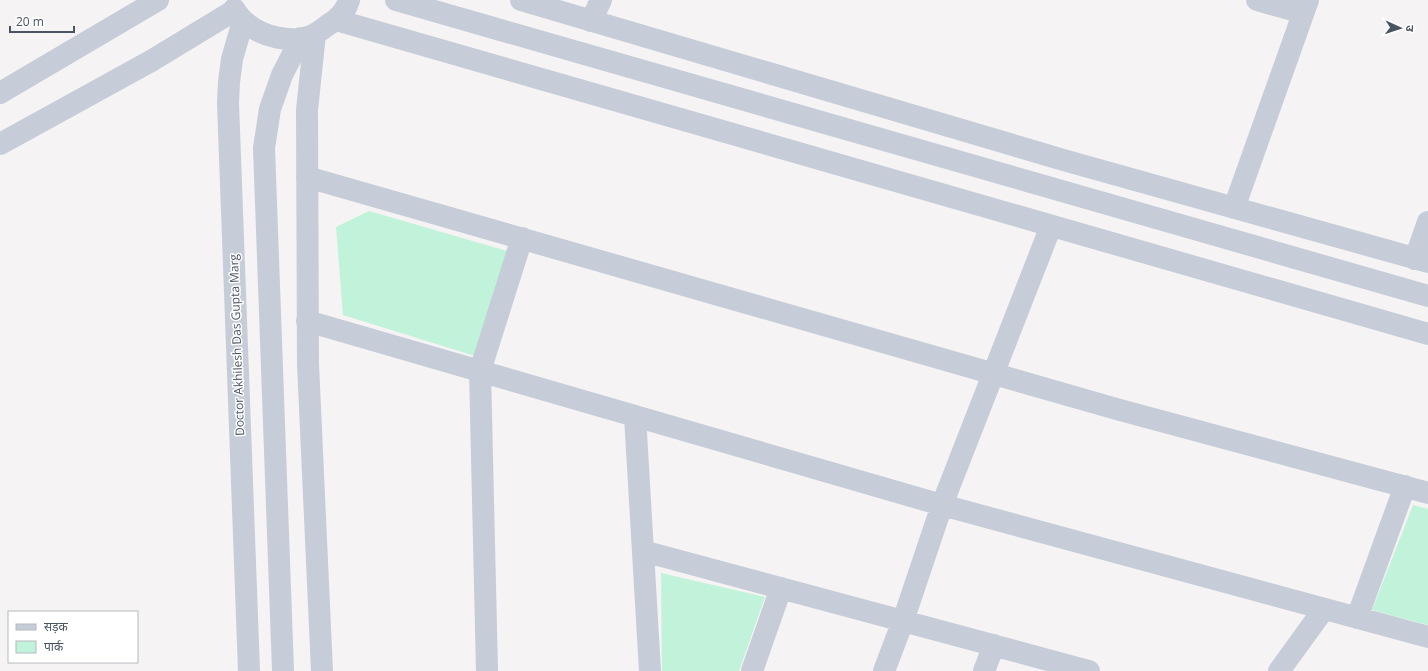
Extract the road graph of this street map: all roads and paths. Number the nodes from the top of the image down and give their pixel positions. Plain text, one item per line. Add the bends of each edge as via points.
1 (158, 0) edge
2 (349, 0) edge
3 (396, 0) edge
4 (522, 0) edge
5 (601, 0) edge
6 (1257, 0) edge
7 (1305, 7) edge
8 (235, 10) edge
9 (336, 20) junction
10 (591, 20) junction
11 (308, 36) junction
12 (0, 93) edge
13 (0, 144) edge
14 (307, 177) junction
15 (1234, 208) junction
16 (1428, 222) edge
17 (1051, 226) junction
18 (522, 238) junction
19 (1421, 260) edge
20 (1428, 296) edge
21 (308, 321) junction
22 (1428, 334) edge
23 (480, 371) junction
24 (994, 374) junction
25 (635, 416) junction
26 (1405, 486) junction
27 (1428, 493) edge
28 (942, 505) junction
29 (643, 551) junction
30 (781, 588) junction
31 (1324, 609) junction
32 (1357, 618) junction
33 (903, 621) junction
34 (1428, 637) edge
35 (994, 645) junction
36 (1285, 668) edge
37 (249, 671) edge
38 (283, 671) edge
39 (322, 671) edge
40 (488, 671) edge
41 (650, 671) edge
42 (752, 671) edge
43 (884, 671) edge
44 (984, 671) edge
45 (1089, 671) edge

1 - 12 street
2 - 9 street
3 - 20 street
4 - 10 street
5 - 10 street
6 - 7 street
7 - 15 street
8 - 11 street via 254,29 269,36 292,39
8 - 13 street via 151,61
8 - 37 street, Doctor Akhilesh Das Gupta Marg via 228,104
9 - 11 street
9 - 17 street
10 - 15 street via 1066,161
11 - 14 street
11 - 38 street via 282,75 270,108 264,148
14 - 18 street
14 - 21 street
15 - 19 street
16 - 19 street
17 - 22 street
17 - 24 street
18 - 23 street
18 - 24 street
21 - 23 street
21 - 39 street
23 - 25 street
23 - 40 street
24 - 26 street
24 - 28 street
25 - 28 street
25 - 29 street
26 - 27 street
26 - 32 street
28 - 31 street
28 - 33 street
29 - 30 street
29 - 41 street
30 - 33 street
30 - 42 street
31 - 32 street
31 - 36 street
32 - 34 street
33 - 35 street
33 - 43 street
35 - 44 street
35 - 45 street

